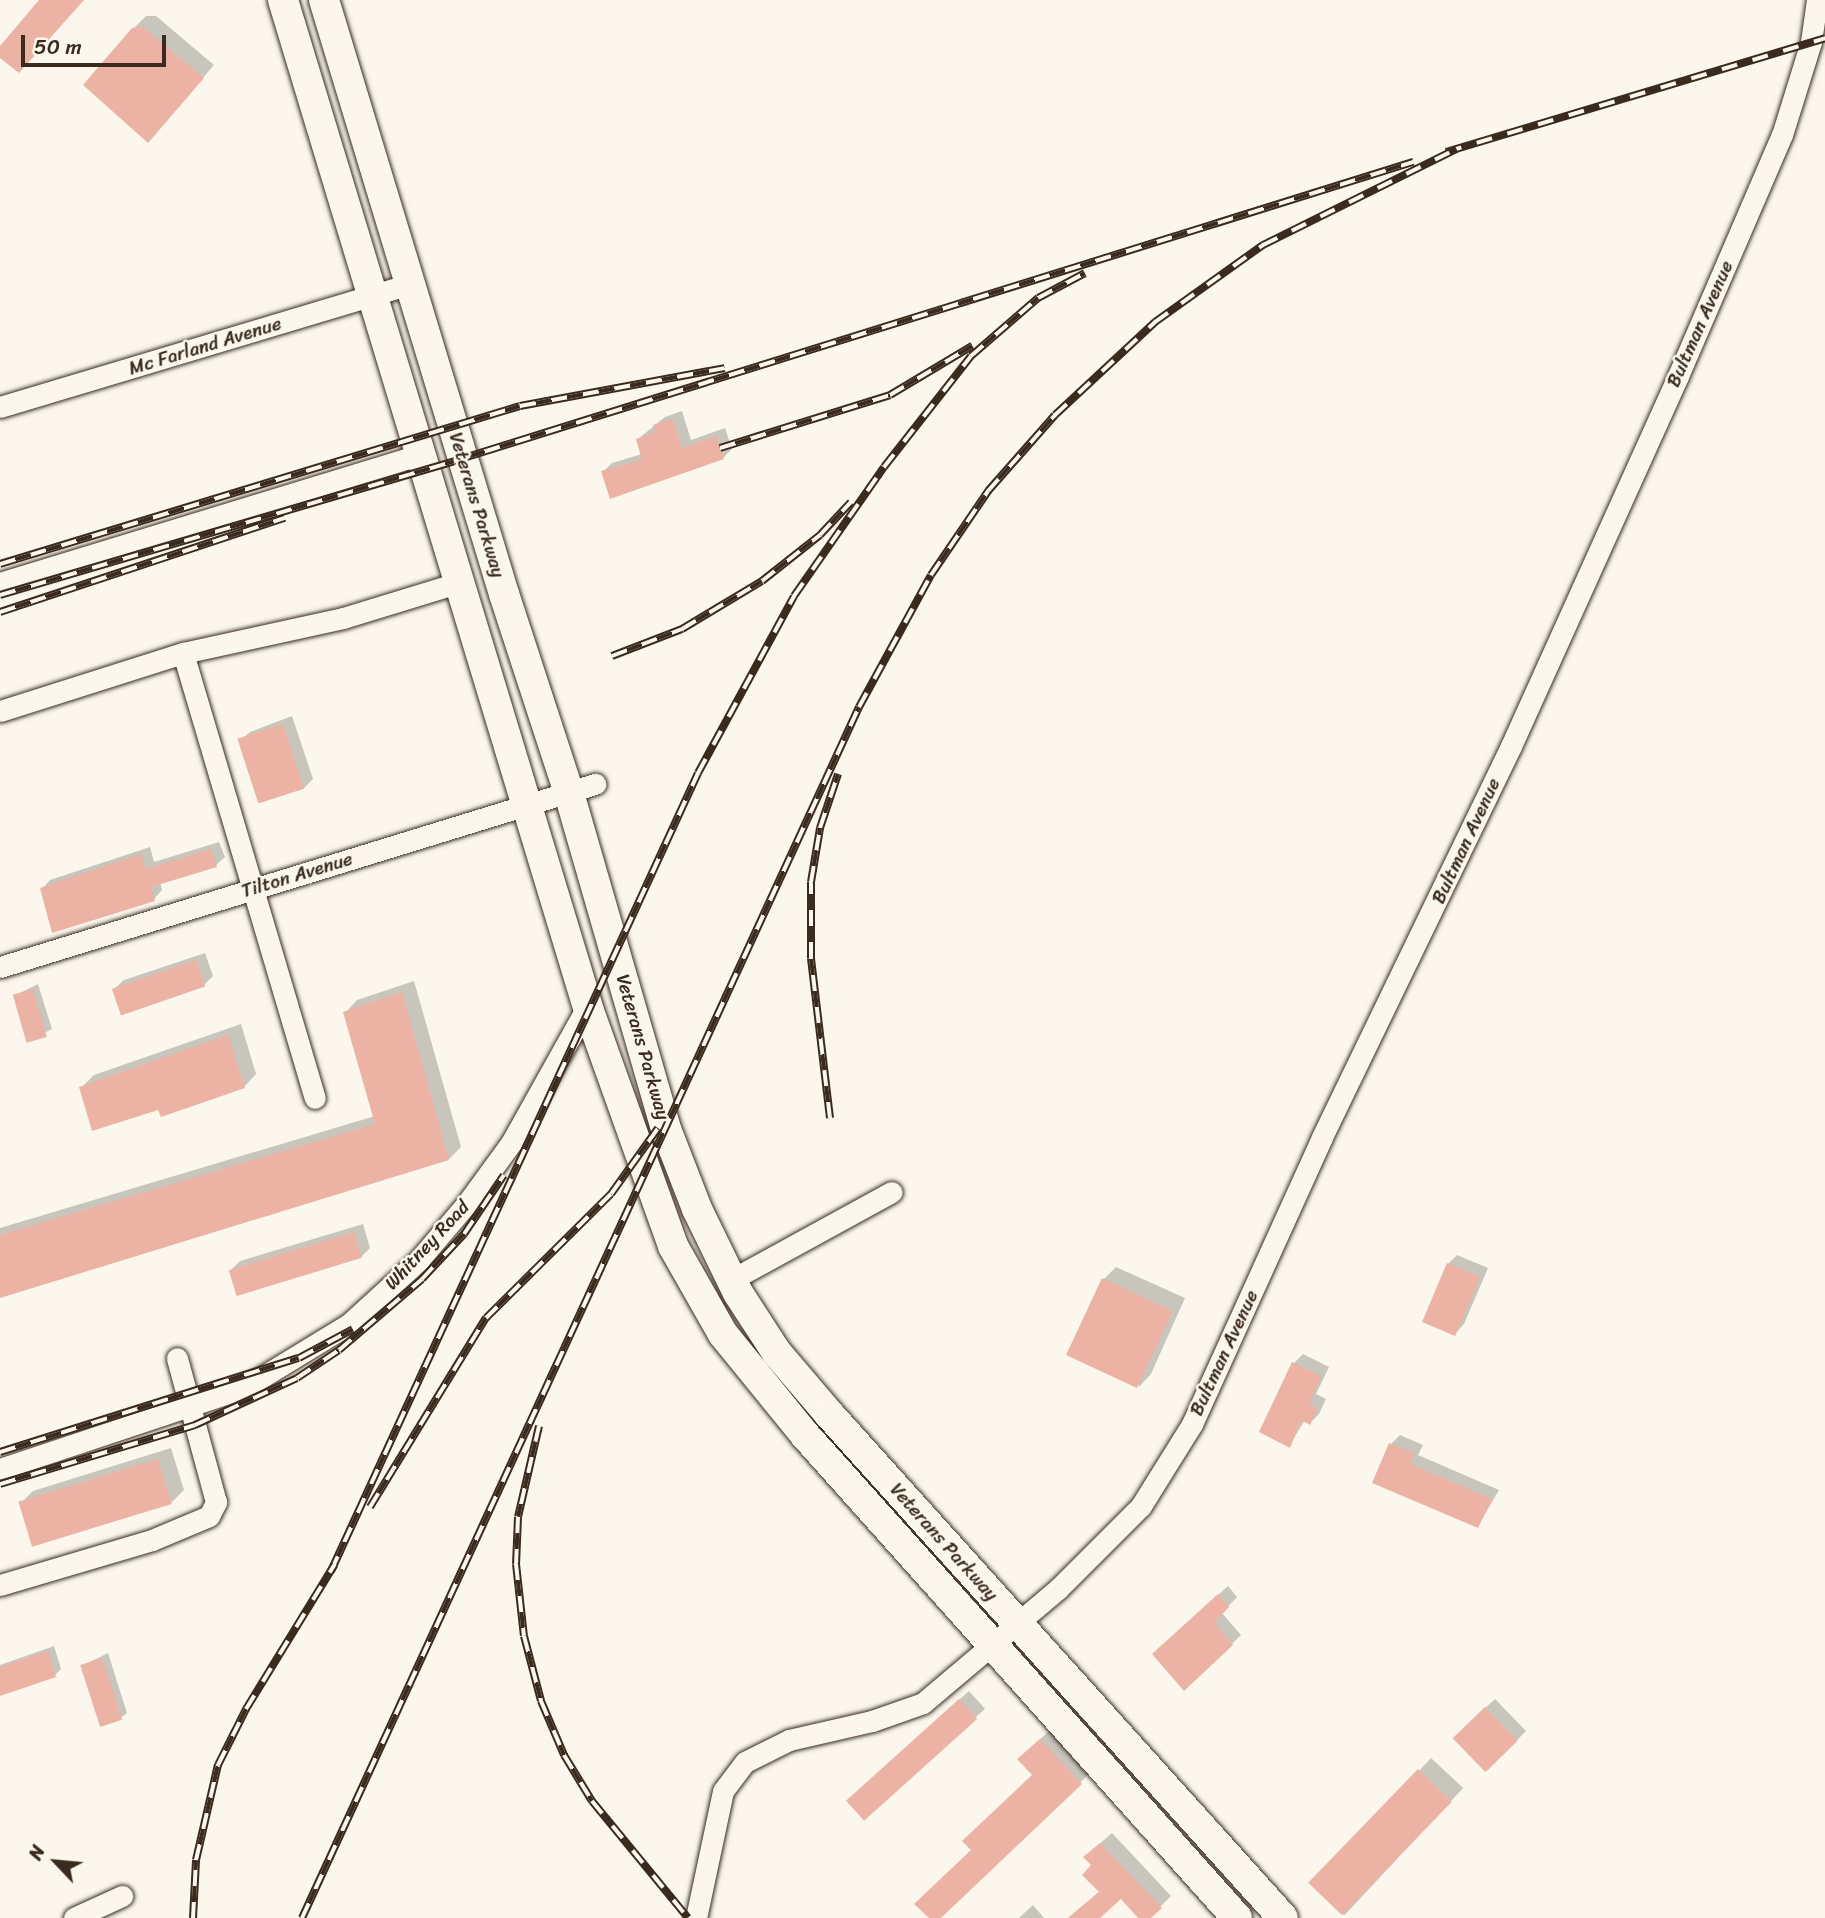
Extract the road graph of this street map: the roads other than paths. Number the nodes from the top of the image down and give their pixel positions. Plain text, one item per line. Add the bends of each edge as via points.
1 (283, 0) edge
2 (324, 0) edge
3 (1817, 0) edge
4 (410, 284) junction
5 (374, 294) junction
6 (0, 407) edge
7 (422, 454) junction
8 (461, 582) junction
9 (0, 583) edge
10 (183, 653) junction
11 (0, 711) edge
12 (582, 789) junction
13 (530, 806) junction
14 (254, 888) junction
15 (0, 967) edge
16 (588, 1005) junction
17 (315, 1098) dead end
18 (892, 1192) dead end
19 (731, 1280) junction
20 (177, 1358) dead end
21 (191, 1408) junction
22 (0, 1469) edge
23 (0, 1585) edge
24 (1017, 1624) junction
25 (992, 1647) junction
26 (122, 1896) dead end
27 (74, 1918) edge
28 (696, 1918) edge
29 (1237, 1918) edge
30 (1283, 1918) edge

1 - 5 main road, Veterans Parkway
2 - 4 main road, Veterans Parkway
3 - 24 street, Bultman Avenue via 1811,43 1782,135 1683,363 1511,746 1322,1138 1192,1424 1141,1506
4 - 5 street, Mc Farland Avenue
4 - 12 main road, Veterans Parkway
5 - 6 street, Mc Farland Avenue
5 - 7 main road, Veterans Parkway
7 - 8 main road, Veterans Parkway
7 - 9 street
8 - 10 street via 343,618
8 - 13 main road, Veterans Parkway
10 - 11 street
10 - 14 street
12 - 13 street, Tilton Avenue
12 - 19 main road, Veterans Parkway via 666,1129
13 - 14 street, Tilton Avenue
13 - 16 main road, Veterans Parkway
14 - 15 street, Tilton Avenue
14 - 17 street
16 - 21 street, Whitney Road via 511,1143 418,1261 349,1324 299,1358 244,1388
16 - 25 main road, Veterans Parkway via 673,1246 723,1334 805,1435
18 - 19 street
19 - 24 main road, Veterans Parkway via 778,1353
20 - 21 street
21 - 22 street, Whitney Road
21 - 23 street via 216,1502 209,1516 196,1525
24 - 25 street, Bultman Avenue
24 - 30 main road, Veterans Parkway
25 - 28 street, Bultman Avenue via 923,1703 872,1721 789,1740 745,1762 723,1791
25 - 29 main road, Veterans Parkway
26 - 27 street

